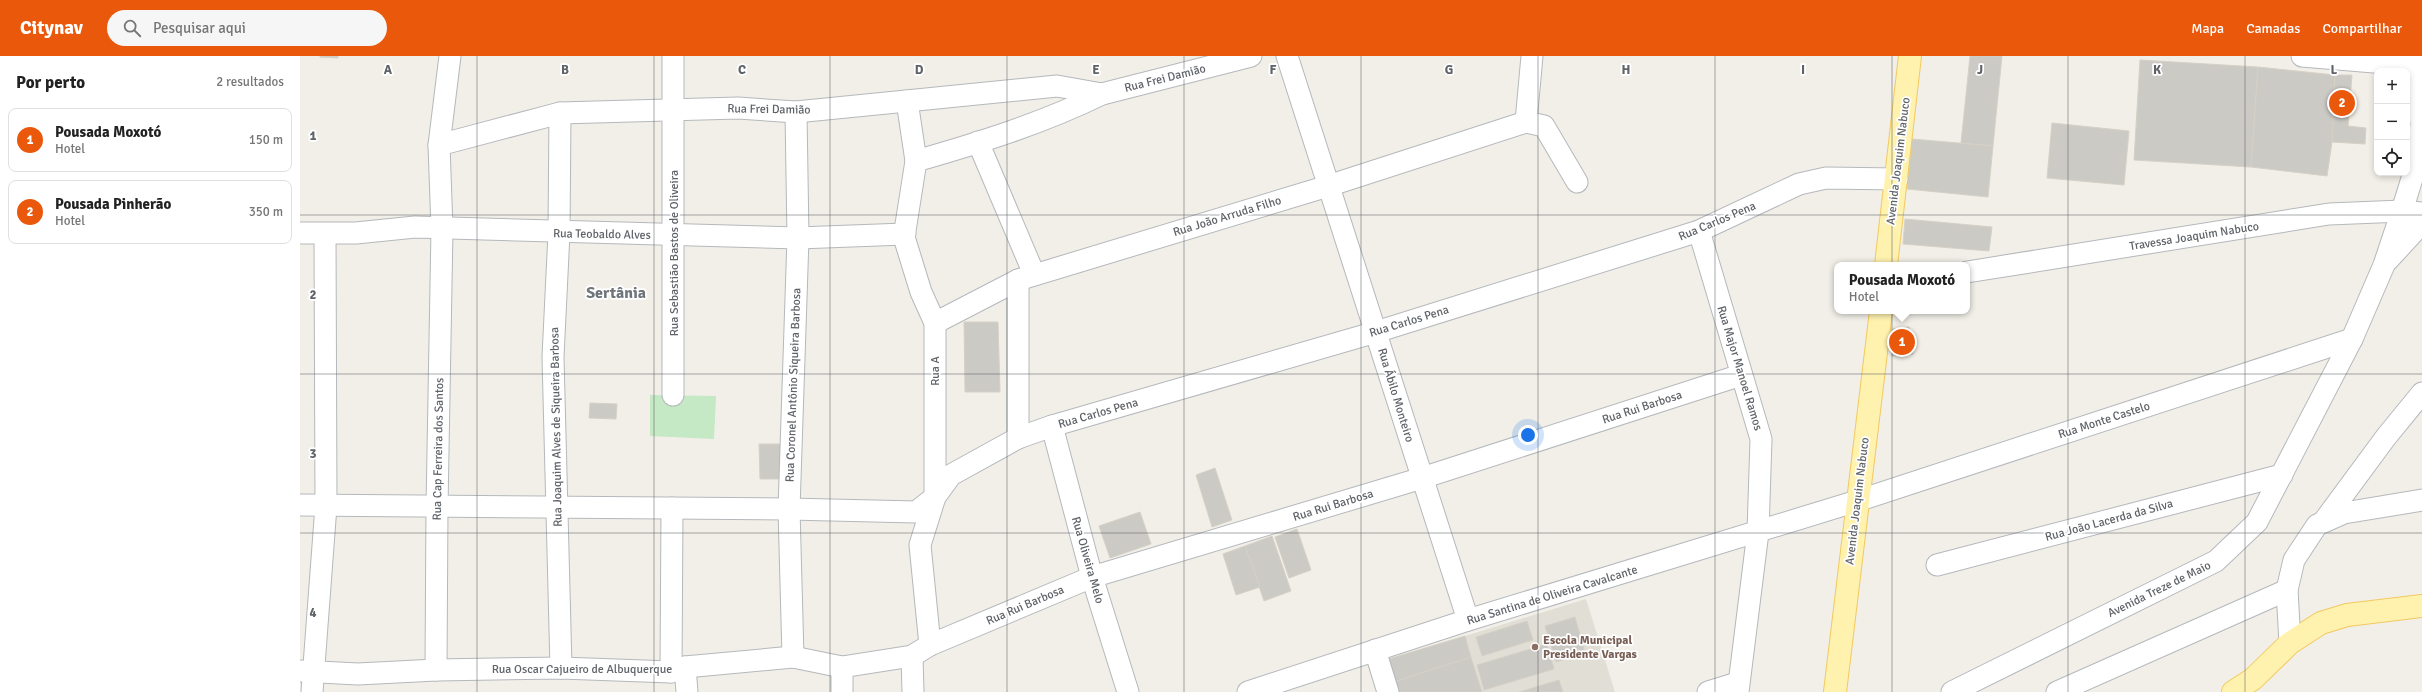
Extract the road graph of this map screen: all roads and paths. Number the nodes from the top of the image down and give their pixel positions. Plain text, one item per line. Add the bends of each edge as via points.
1 (450, 56) edge
2 (673, 56) edge
3 (1251, 56) edge
4 (1287, 56) edge
5 (1532, 56) edge
6 (1910, 56) edge
7 (2302, 56) edge
8 (2416, 63) edge
9 (1102, 94) junction
10 (907, 101) junction
11 (674, 110) junction
12 (796, 112) junction
13 (560, 113) junction
14 (1526, 122) junction
15 (978, 142) junction
16 (439, 145) junction
17 (916, 161) junction
18 (1896, 179) junction
19 (1577, 182) dead end
20 (1328, 186) junction
21 (2412, 212) edge
22 (2422, 223) edge
23 (442, 229) junction
24 (1699, 231) junction
25 (300, 233) edge
26 (559, 233) junction
27 (324, 234) junction
28 (905, 234) junction
29 (674, 235) junction
30 (798, 238) junction
31 (1886, 262) edge
32 (2384, 265) junction
33 (1970, 272) edge
34 (1026, 277) junction
35 (1881, 314) edge
36 (935, 323) junction
37 (1376, 332) junction
38 (2352, 339) junction
39 (1741, 375) junction
40 (2422, 393) edge
41 (673, 395) dead end
42 (1052, 426) junction
43 (1018, 438) junction
44 (2282, 475) junction
45 (1422, 478) junction
46 (935, 497) junction
47 (2422, 500) edge
48 (1857, 501) junction
49 (300, 505) edge
50 (326, 506) junction
51 (437, 507) junction
52 (557, 508) junction
53 (672, 508) junction
54 (789, 509) junction
55 (2323, 522) junction
56 (1758, 532) junction
57 (1936, 564) dead end
58 (1092, 577) junction
59 (2287, 590) junction
60 (2422, 606) edge
61 (1468, 620) junction
62 (2290, 643) junction
63 (930, 645) junction
64 (1375, 650) junction
65 (912, 656) junction
66 (793, 657) junction
67 (842, 667) junction
68 (561, 668) junction
69 (678, 669) junction
70 (436, 670) junction
71 (307, 671) edge
72 (1738, 687) edge
73 (312, 692) edge
74 (687, 692) edge
75 (842, 692) edge
76 (913, 692) edge
77 (1128, 692) edge
78 (1248, 692) edge
79 (1388, 692) edge
80 (1708, 692) edge
81 (1835, 692) edge
82 (1952, 692) edge
83 (2057, 692) edge
84 (2232, 692) edge

1 - 16 street, Rua Cap Ferreira dos Santos
2 - 11 street, Rua Sebastião Bastos de Oliveira
3 - 9 street, Rua Frei Damião
4 - 20 street, Rua Ábilo Monteiro
5 - 14 street
6 - 18 main road, Avenida Joaquim Nabuco
7 - 8 street
8 - 21 street via 2420,130
9 - 10 street, Rua Frei Damião via 1057,86
9 - 15 street, Rua Frei Damião via 1066,112
10 - 12 street, Rua Frei Damião
10 - 17 street, Rua A
11 - 12 street, Rua Frei Damião via 738,108
11 - 13 street, Rua Frei Damião
11 - 29 street, Rua Sebastião Bastos de Oliveira
12 - 30 street, Rua Coronel Antônio Siqueira Barbosa
13 - 16 street, Rua Frei Damião
13 - 26 street, Rua Joaquim Alves de Siqueira Barbosa
14 - 19 street via 1544,126
14 - 20 street, Rua João Arruda Filho
15 - 17 street, Rua Frei Damião
15 - 34 street
16 - 23 street, Rua Cap Ferreira dos Santos
17 - 28 street, Rua A
18 - 24 street, Rua Carlos Pena via 1826,178 1800,184
18 - 31 main road, Avenida Joaquim Nabuco
20 - 34 street, Rua João Arruda Filho
20 - 37 street, Rua Ábilo Monteiro
21 - 32 street
21 - 33 street, Travessa Joaquim Nabuco via 2329,214
22 - 32 street
23 - 26 street, Rua Teobaldo Alves
23 - 27 street, Rua Teobaldo Alves via 415,227
23 - 51 street, Rua Cap Ferreira dos Santos
24 - 37 street, Rua Carlos Pena
24 - 39 street, Rua Major Manoel Ramos
25 - 27 street, Rua Teobaldo Alves
26 - 29 street, Rua Teobaldo Alves
26 - 52 street, Rua Joaquim Alves de Siqueira Barbosa via 553,357
27 - 50 street
28 - 30 street, Rua Teobaldo Alves
28 - 36 street, Rua A via 921,292
29 - 30 street, Rua Teobaldo Alves
29 - 41 street, Rua Sebastião Bastos de Oliveira
30 - 54 street, Rua Coronel Antônio Siqueira Barbosa
32 - 38 street, Avenida Treze de Maio
34 - 36 street, Rua João Arruda Filho
34 - 43 street
35 - 48 main road, Avenida Joaquim Nabuco
36 - 46 street, Rua A
37 - 42 street, Rua Carlos Pena
37 - 45 street, Rua Ábilo Monteiro
38 - 44 street, Avenida Treze de Maio
38 - 48 street, Rua Monte Castelo
39 - 45 street, Rua Rui Barbosa
39 - 56 street, Rua Major Manoel Ramos via 1761,439
40 - 55 street
42 - 43 street, Rua Carlos Pena
42 - 58 street, Rua Oliveira Melo
43 - 46 street, Rua Carlos Pena via 951,475
44 - 57 street, Rua João Lacerda da Silva
44 - 82 street, Avenida Treze de Maio via 2257,522 2216,561
45 - 58 street, Rua Rui Barbosa
45 - 61 street, Rua Ábilo Monteiro
46 - 54 street via 916,512
46 - 63 street, Rua A via 920,545
47 - 55 street via 2344,512
48 - 56 street, Rua Santina de Oliveira Cavalcante
48 - 81 main road, Avenida Joaquim Nabuco
49 - 50 street
50 - 51 street
50 - 71 street
51 - 52 street
51 - 70 street, Rua Cap Ferreira dos Santos
52 - 53 street
52 - 68 street, Rua Joaquim Alves de Siqueira Barbosa
53 - 54 street
53 - 69 street
54 - 66 street, Rua Coronel Antônio Siqueira Barbosa
55 - 59 street via 2317,525 2294,560
56 - 61 street, Rua Santina de Oliveira Cavalcante
56 - 72 street, Rua Major Manoel Ramos
58 - 63 street, Rua Rui Barbosa
58 - 77 street, Rua Oliveira Melo
59 - 62 street
59 - 83 street
60 - 62 main road via 2347,615 2321,623
61 - 64 street, Rua Santina de Oliveira Cavalcante
62 - 84 main road via 2252,679
63 - 65 street, Rua Oscar Cajueiro de Albuquerque
64 - 78 street, Rua Santina de Oliveira Cavalcante
64 - 79 street
65 - 67 street, Rua Oscar Cajueiro de Albuquerque
65 - 76 street
66 - 67 street, Rua Oscar Cajueiro de Albuquerque
66 - 69 street, Rua Oscar Cajueiro de Albuquerque
67 - 75 street
68 - 69 street, Rua Oscar Cajueiro de Albuquerque
68 - 70 street, Rua Oscar Cajueiro de Albuquerque
69 - 74 street
70 - 71 street, Rua Oscar Cajueiro de Albuquerque via 358,674
71 - 73 street
72 - 80 street

